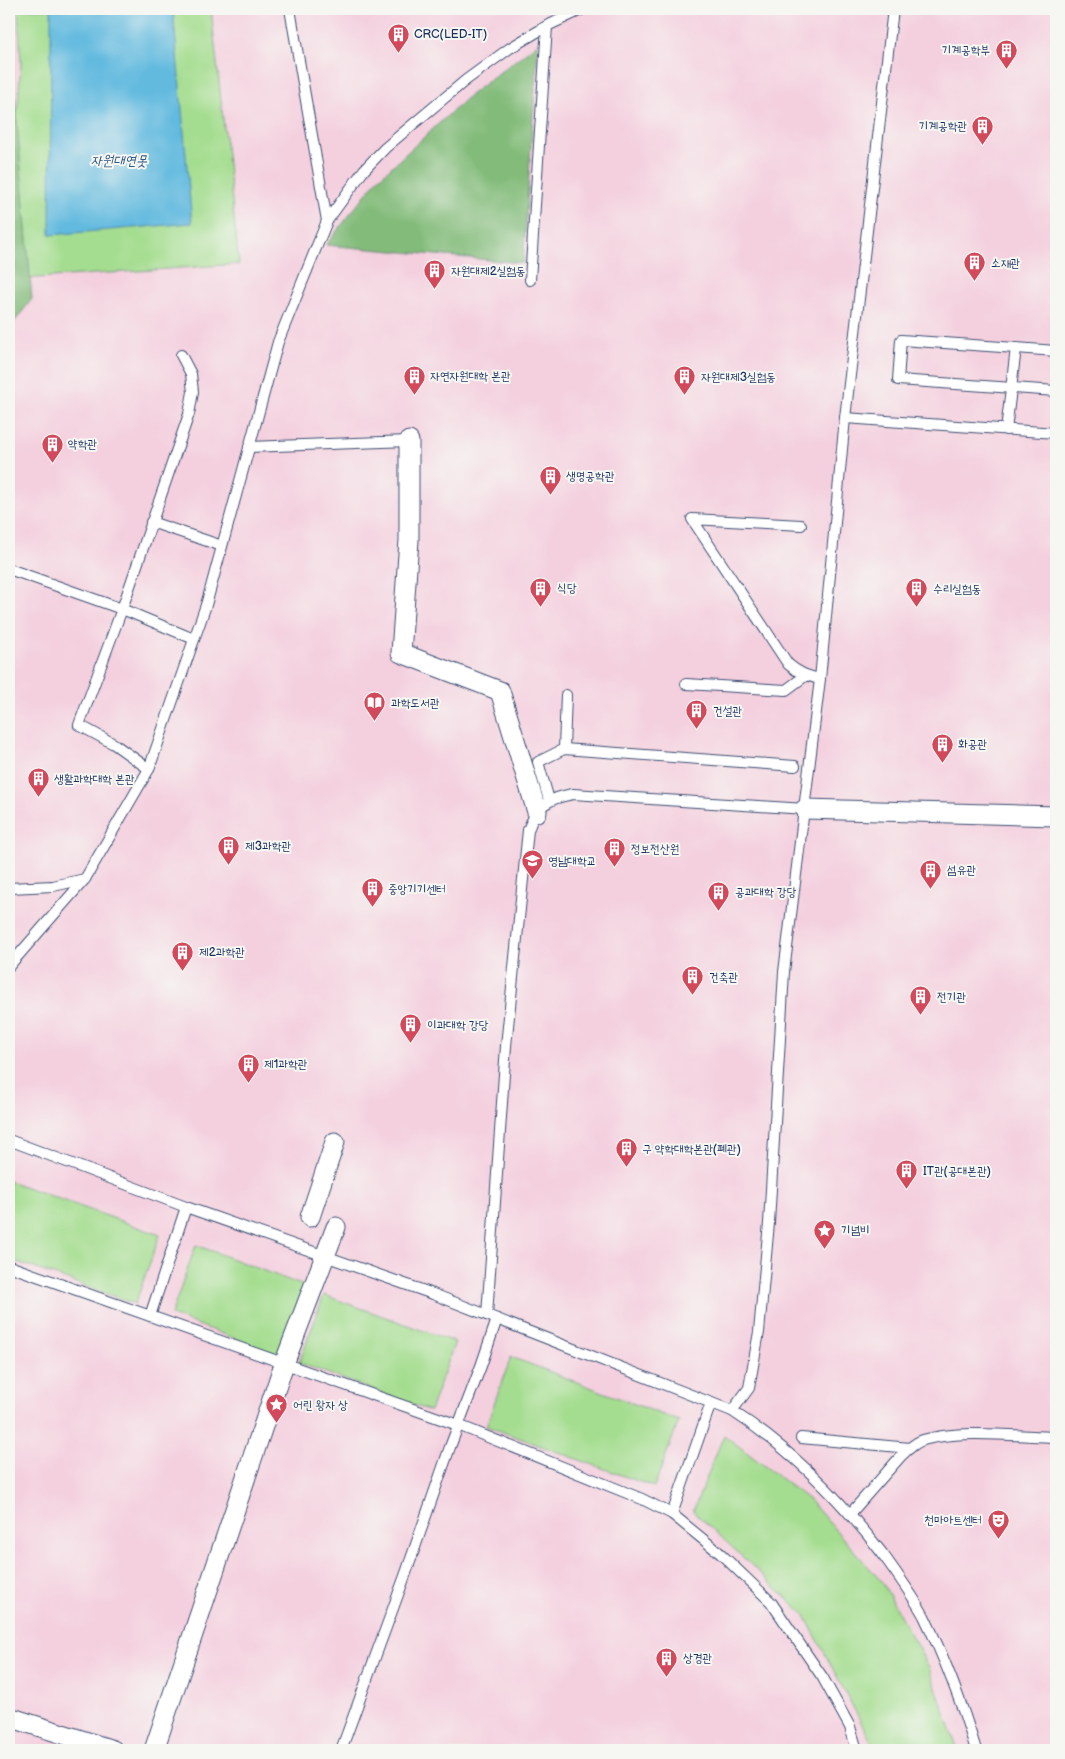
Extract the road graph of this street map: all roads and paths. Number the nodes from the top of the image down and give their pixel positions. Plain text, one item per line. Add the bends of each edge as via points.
1 (290, 9) edge
2 (583, 9) edge
3 (893, 9) edge
4 (547, 26) junction
5 (327, 221) junction
6 (530, 280) dead end
7 (1016, 348) junction
8 (1056, 351) edge
9 (181, 356) dead end
10 (1011, 389) junction
11 (1056, 391) edge
12 (845, 418) junction
13 (1006, 430) junction
14 (1056, 433) edge
15 (409, 441) joint
16 (249, 447) junction
17 (151, 522) junction
18 (801, 525) dead end
19 (222, 546) junction
20 (9, 569) edge
21 (122, 609) junction
22 (194, 639) junction
23 (806, 676) junction
24 (820, 679) junction
25 (686, 684) dead end
26 (566, 695) dead end
27 (564, 749) junction
28 (795, 766) dead end
29 (149, 769) junction
30 (543, 806) junction
31 (805, 809) junction
32 (1056, 816) edge
33 (85, 878) junction
34 (9, 888) edge
35 (9, 966) edge
36 (9, 1140) edge
37 (335, 1142) dead end
38 (186, 1207) junction
39 (310, 1217) dead end
40 (336, 1227) dead end
41 (324, 1257) junction
42 (9, 1266) edge
43 (150, 1316) junction
44 (492, 1317) junction
45 (284, 1364) junction
46 (711, 1403) junction
47 (732, 1411) junction
48 (458, 1425) junction
49 (1056, 1437) edge
50 (801, 1438) dead end
51 (910, 1448) junction
52 (672, 1514) junction
53 (850, 1514) junction
54 (9, 1717) edge
55 (113, 1750) edge
56 (154, 1750) edge
57 (341, 1750) edge
58 (857, 1750) edge
59 (976, 1750) edge

1 - 5 lane
2 - 4 lane
3 - 12 lane
4 - 5 lane via 466,80 385,148 364,170
4 - 6 lane
5 - 16 lane via 278,342
7 - 8 lane
7 - 10 lane
7 - 10 lane via 901,340 898,380
9 - 17 lane via 191,374 193,392 189,414
10 - 11 lane
10 - 13 lane
12 - 13 lane
12 - 24 lane
13 - 14 lane
15 - 16 lane
15 - 30 street via 408,540 401,653 500,691
16 - 19 lane
17 - 19 lane
17 - 21 lane
18 - 23 lane via 692,519 788,664
19 - 22 lane
20 - 21 lane
21 - 22 lane
21 - 29 lane via 79,725 114,744
22 - 29 lane
23 - 24 lane
23 - 25 lane via 786,690
24 - 31 lane
26 - 27 lane
27 - 28 lane
27 - 30 lane via 538,762
29 - 33 lane
30 - 31 lane via 558,796 573,794
30 - 44 lane via 528,830 506,1046
31 - 32 street
31 - 47 lane via 784,972 769,1223 757,1349 749,1388
33 - 34 lane via 53,886
33 - 35 lane
36 - 38 lane
37 - 39 street
38 - 41 lane
38 - 43 lane
40 - 41 street
41 - 44 lane
41 - 45 street
42 - 43 lane
43 - 45 lane
44 - 46 lane
44 - 48 lane via 481,1366
45 - 48 lane
45 - 56 street
46 - 47 lane
46 - 52 lane
47 - 53 lane via 787,1451
48 - 52 lane
48 - 57 lane
49 - 51 lane via 966,1434 921,1441
50 - 51 lane
51 - 53 lane
52 - 58 lane via 721,1554 770,1602 823,1678 850,1727
53 - 59 lane via 906,1585 923,1615 945,1661
54 - 55 street

